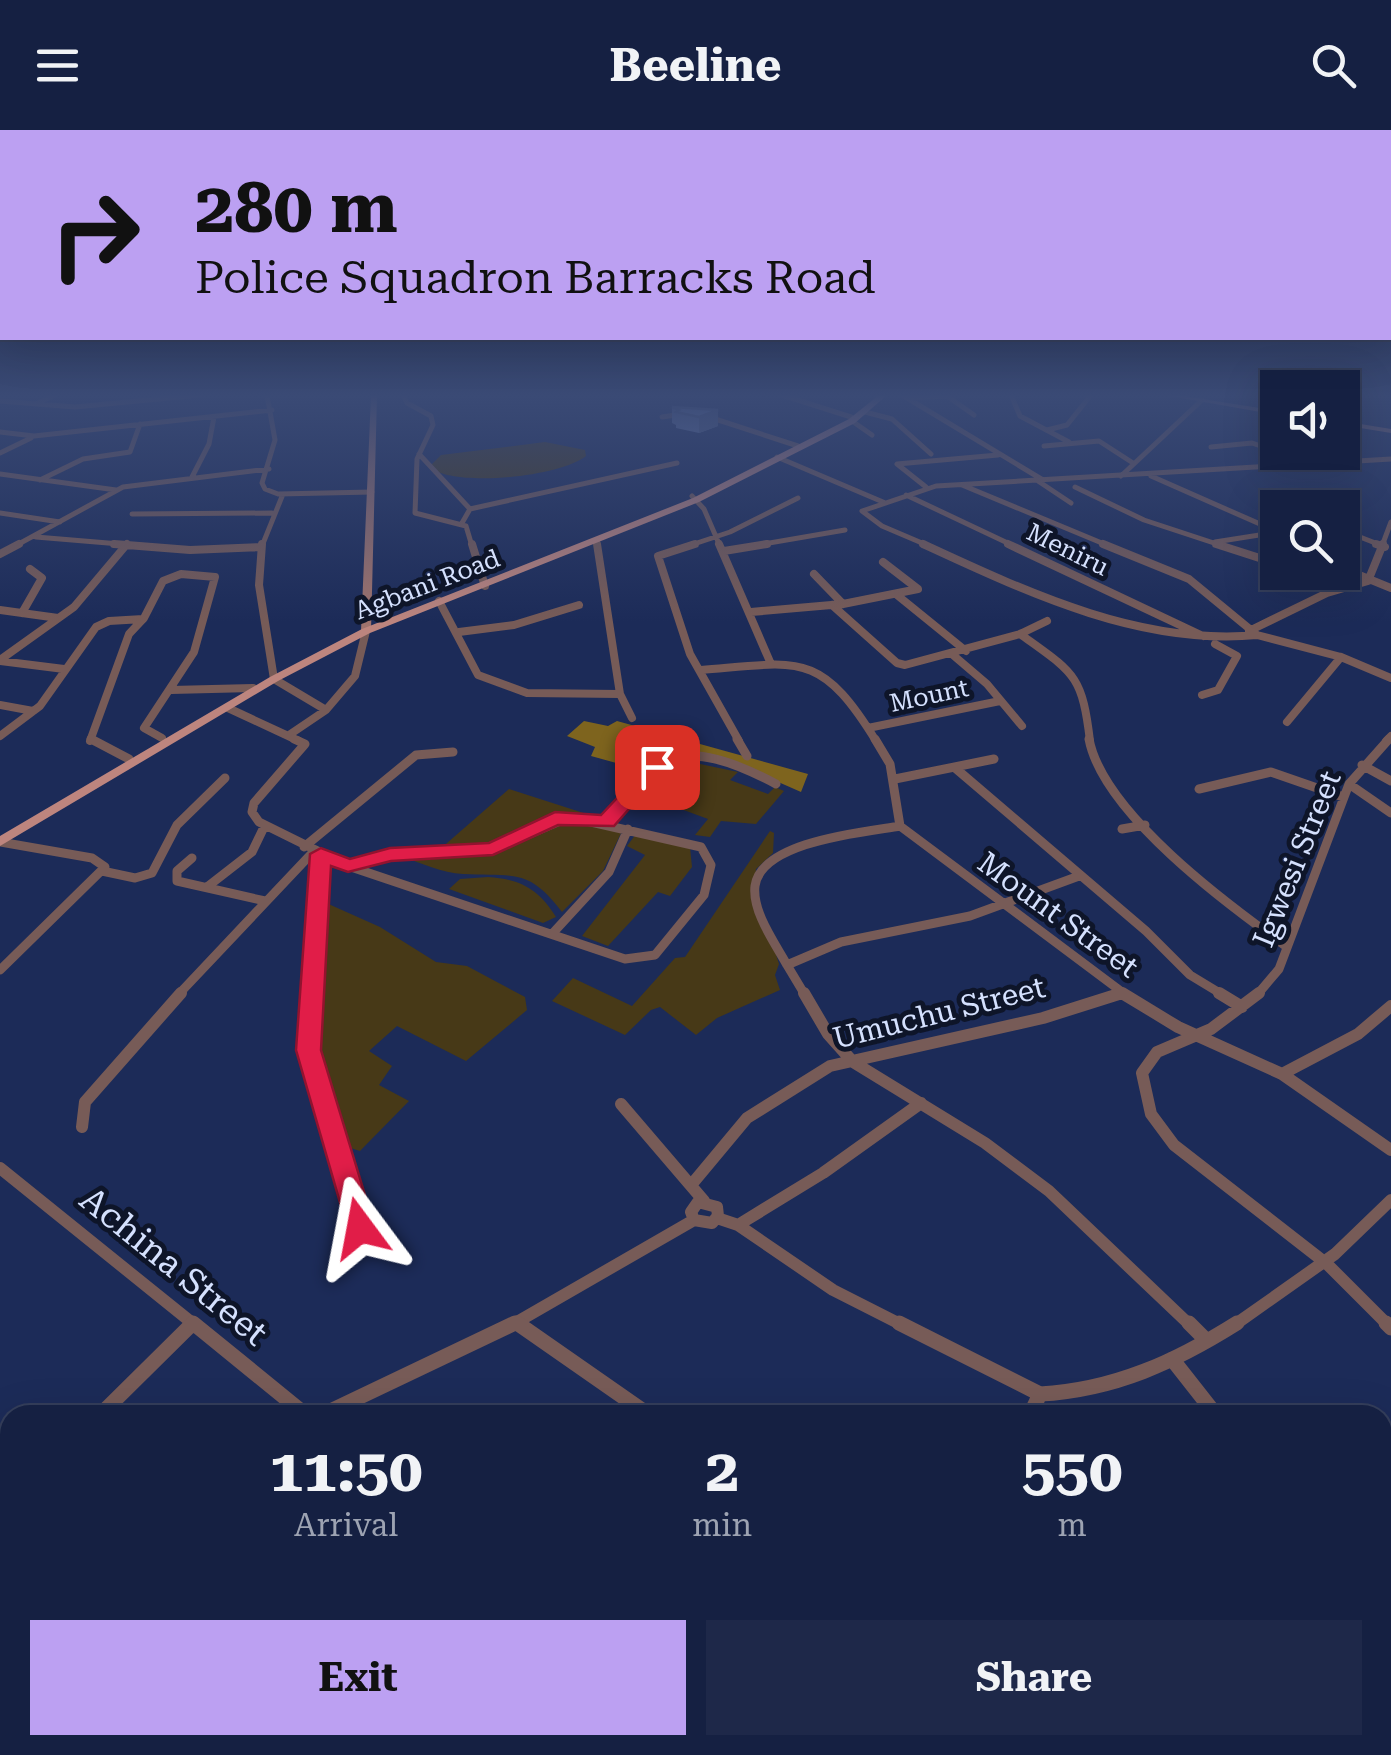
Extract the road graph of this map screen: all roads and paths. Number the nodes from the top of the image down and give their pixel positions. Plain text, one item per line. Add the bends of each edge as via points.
1 (59, 471) edge
2 (195, 471) edge
3 (249, 471) edge
4 (268, 471) edge
5 (372, 471) edge
6 (418, 471) edge
7 (435, 471) edge
8 (642, 471) edge
9 (752, 471) edge
10 (809, 471) edge
11 (906, 471) edge
12 (1026, 471) edge
13 (1125, 471) edge
14 (1212, 471) edge
15 (0, 474) edge
16 (1148, 475) junction
17 (192, 476) junction
18 (1120, 476) junction
19 (40, 480) junction
20 (1041, 480) junction
21 (962, 484) junction
22 (926, 487) junction
23 (1075, 488) dead end
24 (116, 490) junction
25 (372, 492) junction
26 (282, 494) junction
27 (906, 495) junction
28 (694, 498) junction
29 (798, 498) dead end
30 (884, 503) junction
31 (1071, 503) dead end
32 (470, 509) junction
33 (0, 513) edge
34 (272, 513) junction
35 (132, 514) dead end
36 (61, 522) junction
37 (1391, 522) edge
38 (462, 523) junction
39 (1260, 524) edge
40 (846, 530) dead end
41 (1260, 535) edge
42 (717, 536) junction
43 (32, 537) junction
44 (1360, 537) edge
45 (597, 541) junction
46 (1214, 542) junction
47 (127, 544) junction
48 (1385, 546) junction
49 (259, 547) junction
50 (190, 550) junction
51 (724, 551) junction
52 (0, 554) edge
53 (1260, 558) edge
54 (883, 562) dead end
55 (30, 569) dead end
56 (181, 574) junction
57 (814, 574) dead end
58 (1360, 578) edge
59 (1364, 580) junction
60 (1360, 581) edge
61 (484, 584) junction
62 (1391, 588) edge
63 (1336, 590) edge
64 (897, 594) junction
65 (439, 600) junction
66 (843, 604) junction
67 (580, 605) dead end
68 (832, 605) junction
69 (0, 610) edge
70 (751, 612) junction
71 (22, 613) junction
72 (59, 618) junction
73 (143, 619) junction
74 (1047, 621) dead end
75 (366, 628) junction
76 (458, 632) junction
77 (1253, 632) junction
78 (1020, 634) junction
79 (1200, 639) junction
80 (1212, 640) junction
81 (966, 651) junction
82 (953, 654) junction
83 (1341, 658) junction
84 (0, 660) edge
85 (772, 664) junction
86 (64, 669) junction
87 (701, 670) junction
88 (274, 677) junction
89 (1391, 678) edge
90 (253, 688) junction
91 (171, 690) junction
92 (620, 694) junction
93 (1202, 695) dead end
94 (1000, 700) junction
95 (0, 706) edge
96 (228, 708) junction
97 (326, 710) junction
98 (34, 711) junction
99 (632, 718) dead end
100 (1287, 722) dead end
101 (1022, 726) dead end
102 (868, 728) junction
103 (289, 734) junction
104 (0, 736) edge
105 (1391, 736) edge
106 (162, 738) junction
107 (453, 752) dead end
108 (747, 756) dead end
109 (129, 759) junction
110 (994, 759) dead end
111 (1362, 765) junction
112 (954, 767) junction
113 (225, 778) dead end
114 (894, 779) junction
115 (1391, 781) edge
116 (776, 784) dead end
117 (1349, 784) junction
118 (1199, 789) dead end
119 (1343, 797) junction
120 (1391, 813) edge
121 (606, 821) junction
122 (1145, 825) junction
123 (265, 826) junction
124 (900, 826) junction
125 (628, 828) junction
126 (1122, 829) dead end
127 (0, 840) edge
128 (313, 850) junction
129 (192, 858) dead end
130 (348, 866) junction
131 (102, 871) junction
132 (1079, 876) junction
133 (206, 887) junction
134 (266, 901) junction
135 (1001, 904) junction
136 (552, 934) junction
137 (1287, 947) junction
138 (786, 965) junction
139 (0, 970) edge
140 (1122, 993) junction
141 (1391, 1006) edge
142 (1242, 1007) junction
143 (1200, 1035) junction
144 (854, 1062) junction
145 (1282, 1074) junction
146 (921, 1103) junction
147 (621, 1104) dead end
148 (82, 1127) dead end
149 (1391, 1150) edge
150 (0, 1168) edge
151 (692, 1184) junction
152 (1391, 1200) edge
153 (704, 1201) junction
154 (717, 1218) junction
155 (694, 1220) junction
156 (738, 1225) junction
157 (365, 1249) dead end
158 (1326, 1264) junction
159 (516, 1323) junction
160 (192, 1324) junction
161 (1391, 1328) edge
162 (1206, 1340) junction
163 (1172, 1359) junction
164 (1040, 1394) junction
165 (110, 1405) edge
166 (293, 1405) edge
167 (343, 1405) edge
168 (635, 1405) edge
169 (1035, 1405) edge
170 (1208, 1405) edge

1 - 19 street
2 - 17 street
3 - 17 street
4 - 26 street via 263,487
5 - 25 main road
6 - 38 street via 414,513
7 - 32 street
8 - 32 street
9 - 28 main road, Agbani Road
10 - 30 street
11 - 22 street
12 - 20 street
13 - 18 street
14 - 16 street
15 - 19 street
16 - 18 street
16 - 39 street
17 - 24 street
18 - 20 street
19 - 24 street
20 - 21 street
20 - 31 street
21 - 22 street
21 - 77 street via 1189,579
22 - 27 street
23 - 46 street via 1133,516
24 - 36 street
25 - 26 street
25 - 75 main road
26 - 34 street
27 - 30 street
27 - 80 street, Meniru
28 - 42 street
28 - 45 main road, Agbani Road
28 - 61 main road, Agbani Road
29 - 42 street
30 - 79 street via 862,513 1006,583
32 - 38 street
33 - 36 street
34 - 35 street
34 - 49 street
36 - 43 street
37 - 48 street
38 - 61 street
40 - 51 street
41 - 46 street
42 - 51 street
42 - 87 street via 658,556
43 - 47 street
43 - 52 street
44 - 48 street
45 - 61 main road, Agbani Road
45 - 92 street
46 - 53 street
47 - 50 street
47 - 72 street
48 - 59 street
49 - 50 street
49 - 88 street via 260,612
50 - 56 street
51 - 70 street
54 - 64 street via 918,589
55 - 71 street via 42,578
56 - 73 street via 158,586
56 - 91 street via 216,578 198,642
57 - 66 street
58 - 59 street
59 - 60 street
59 - 62 street
61 - 65 main road, Agbani Road
61 - 75 main road, Agbani Road
63 - 77 street
64 - 66 street
64 - 81 street
65 - 75 main road, Agbani Road
65 - 76 street
66 - 68 street
67 - 76 street via 514,625
68 - 70 street
68 - 82 street via 896,663
69 - 71 street
70 - 85 street
71 - 72 street
72 - 84 street
73 - 86 street via 98,626
73 - 109 street via 129,634 90,742
74 - 78 street
75 - 88 main road, Agbani Road
75 - 97 street via 349,692
76 - 92 street via 475,673 517,691
77 - 80 street
77 - 83 street
78 - 81 street
78 - 122 street via 1075,677 1086,700 1095,757
79 - 80 street
79 - 93 street via 1237,653 1218,690
81 - 82 street
82 - 94 street
83 - 89 street
83 - 100 street
84 - 86 street
85 - 87 street
85 - 102 street via 822,672
86 - 98 street
87 - 108 street
88 - 90 main road, Agbani Road
88 - 96 main road, Agbani Road
88 - 97 street
90 - 91 street
90 - 106 main road, Agbani Road
91 - 106 street via 144,728
92 - 99 street
94 - 101 street
94 - 102 street, Mount
95 - 98 street
96 - 103 street
96 - 127 main road, Agbani Road
97 - 103 street
98 - 104 street
102 - 114 street
103 - 123 street via 305,746 254,802 252,812
105 - 111 street, Igwesi Street
106 - 109 main road, Agbani Road
107 - 128 street via 416,755
109 - 127 main road, Agbani Road
110 - 112 street
111 - 115 street
111 - 117 street, Igwesi Street
112 - 114 street
112 - 132 street
113 - 131 street via 177,825 152,873 135,878
114 - 124 street
116 - 121 street via 726,764 682,758 662,763
117 - 119 street, Igwesi Street
117 - 120 street
118 - 119 street via 1271,772
119 - 137 street, Igwesi Street
121 - 125 street
121 - 130 street via 555,818 493,849 390,854
122 - 126 street
122 - 137 street via 1201,880
123 - 128 street
123 - 133 street via 252,852
124 - 135 street, Mount Street
124 - 138 street via 766,860 756,877 756,898
125 - 136 street via 608,872
125 - 136 street via 701,847 711,866 704,895 655,955 643,960
127 - 131 street via 92,858 104,864
128 - 130 street
128 - 134 street
128 - 157 street via 309,1050
129 - 133 street via 176,880
130 - 136 street
131 - 139 street
132 - 135 street
132 - 142 street via 1190,975
133 - 134 street
134 - 148 street via 106,1074 85,1102
135 - 138 street via 840,942
135 - 140 street, Mount Street
137 - 142 street, Igwesi Street via 1268,986
138 - 144 street via 828,1034
140 - 143 street, Mount Street
140 - 144 street, Umuchu Street
141 - 145 street via 1358,1034
142 - 143 street, Igwesi Street
143 - 145 street, Mount Street
143 - 158 street, Igwesi Street via 1160,1048 1145,1064 1151,1114 1174,1145
144 - 146 street
144 - 151 street, Umuchu Street via 830,1066 760,1106
145 - 149 street, Mount Street
146 - 156 street
146 - 162 street via 1049,1191
147 - 151 street
150 - 160 street, Achina Street
151 - 153 street
152 - 158 street
153 - 154 street via 717,1207
153 - 155 street via 692,1209
154 - 155 street via 706,1224
154 - 156 street
155 - 159 street
156 - 164 street via 833,1290
158 - 161 street
158 - 162 street
159 - 167 street
159 - 168 street
160 - 165 street
160 - 166 street, Achina Street
162 - 163 street
163 - 164 street via 1103,1387
163 - 170 street
164 - 169 street

